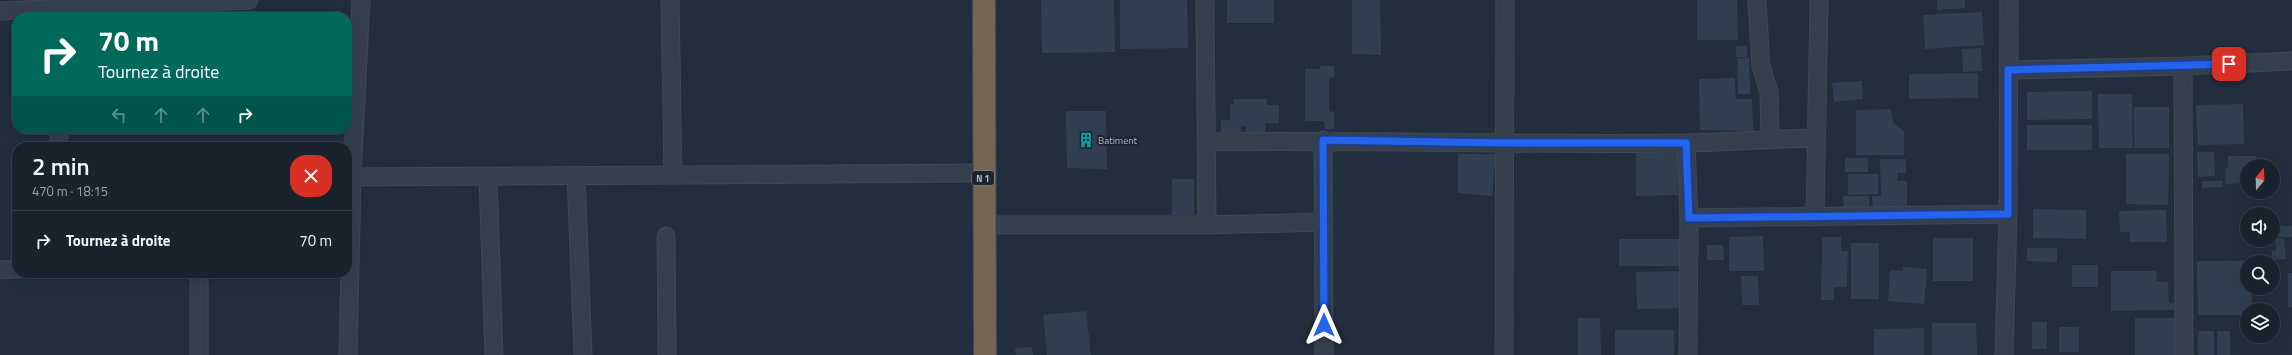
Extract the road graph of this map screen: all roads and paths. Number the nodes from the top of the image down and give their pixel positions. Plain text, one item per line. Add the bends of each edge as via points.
1 (249, 0) edge
2 (361, 0) edge
3 (670, 0) edge
4 (984, 0) edge
5 (1205, 0) edge
6 (1505, 0) edge
7 (1757, 0) edge
8 (1819, 0) edge
9 (2009, 0) edge
10 (181, 2) edge
11 (0, 11) edge
12 (28, 12) edge
13 (68, 12) edge
14 (2292, 61) edge
15 (2182, 66) junction
16 (2008, 70) junction
17 (1815, 138) junction
18 (1770, 139) junction
19 (1323, 140) junction
20 (1208, 142) junction
21 (1504, 143) junction
22 (1686, 143) junction
23 (352, 145) edge
24 (983, 173) junction
25 (673, 174) junction
26 (576, 175) junction
27 (352, 177) edge
28 (488, 177) junction
29 (2008, 214) junction
30 (1815, 217) junction
31 (1689, 218) junction
32 (1324, 222) junction
33 (983, 224) junction
34 (1207, 225) junction
35 (666, 236) dead end
36 (12, 269) edge
37 (0, 270) edge
38 (199, 278) edge
39 (349, 278) edge
40 (200, 355) edge
41 (348, 355) edge
42 (494, 355) edge
43 (583, 355) edge
44 (667, 355) edge
45 (985, 355) edge
46 (1324, 355) edge
47 (1504, 355) edge
48 (1688, 355) edge
49 (2004, 355) edge
50 (2184, 355) edge

1 - 10 street
2 - 23 street
3 - 25 street
4 - 24 highway, N 1
5 - 20 street
6 - 21 street
7 - 18 street via 1761,66 1769,92
8 - 17 street
9 - 16 street
10 - 13 street
11 - 12 street
14 - 15 street
15 - 16 street
15 - 50 street
16 - 29 street
17 - 18 street
17 - 30 street
18 - 22 street
19 - 20 street
19 - 21 street
19 - 32 street
20 - 34 street
21 - 22 street
21 - 47 street
22 - 31 street
24 - 25 street
24 - 33 highway, N 1
25 - 26 street
26 - 28 street
26 - 43 street
27 - 28 street
28 - 42 street
29 - 30 street
29 - 49 street
30 - 31 street
31 - 48 street
32 - 34 street
32 - 46 street
33 - 34 street
33 - 45 highway, N 1
35 - 44 street
36 - 37 street
38 - 40 street
39 - 41 street

